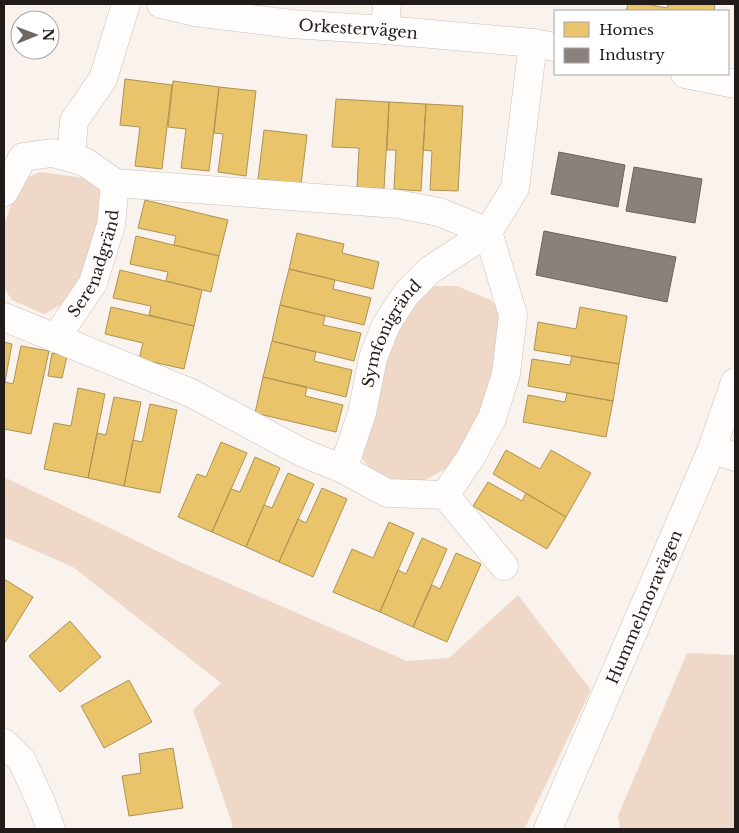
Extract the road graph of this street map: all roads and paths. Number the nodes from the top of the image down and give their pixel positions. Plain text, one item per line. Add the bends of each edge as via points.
1 (126, 4) edge
2 (161, 4) edge
3 (386, 17) edge
4 (544, 45) edge
5 (690, 75) edge
6 (735, 84) edge
7 (71, 158) junction
8 (115, 183) junction
9 (4, 192) edge
10 (488, 232) junction
11 (4, 317) edge
12 (56, 338) junction
13 (735, 382) edge
14 (724, 453) edge
15 (342, 468) junction
16 (445, 495) junction
17 (504, 566) dead end
18 (4, 743) edge
19 (52, 829) edge
20 (548, 829) edge

1 - 7 street via 103,79 74,121
2 - 3 street, Orkestervägen via 194,12 291,24
3 - 4 street, Orkestervägen
4 - 10 street, Symfonigränd via 514,188
5 - 6 street
7 - 8 street via 84,162
7 - 9 street via 52,153 23,158
8 - 10 street via 397,204 439,212
8 - 12 street, Serenadgränd via 112,226 93,283
10 - 15 street, Symfonigränd via 430,270 406,294 386,325 373,358 362,413
10 - 16 street via 513,315 506,374 492,418 472,456
11 - 12 street
12 - 15 street via 191,393 301,452
13 - 14 street, Hummelmoravägen
14 - 20 street, Hummelmoravägen
15 - 16 street via 387,493
16 - 17 street
18 - 19 street via 22,761

